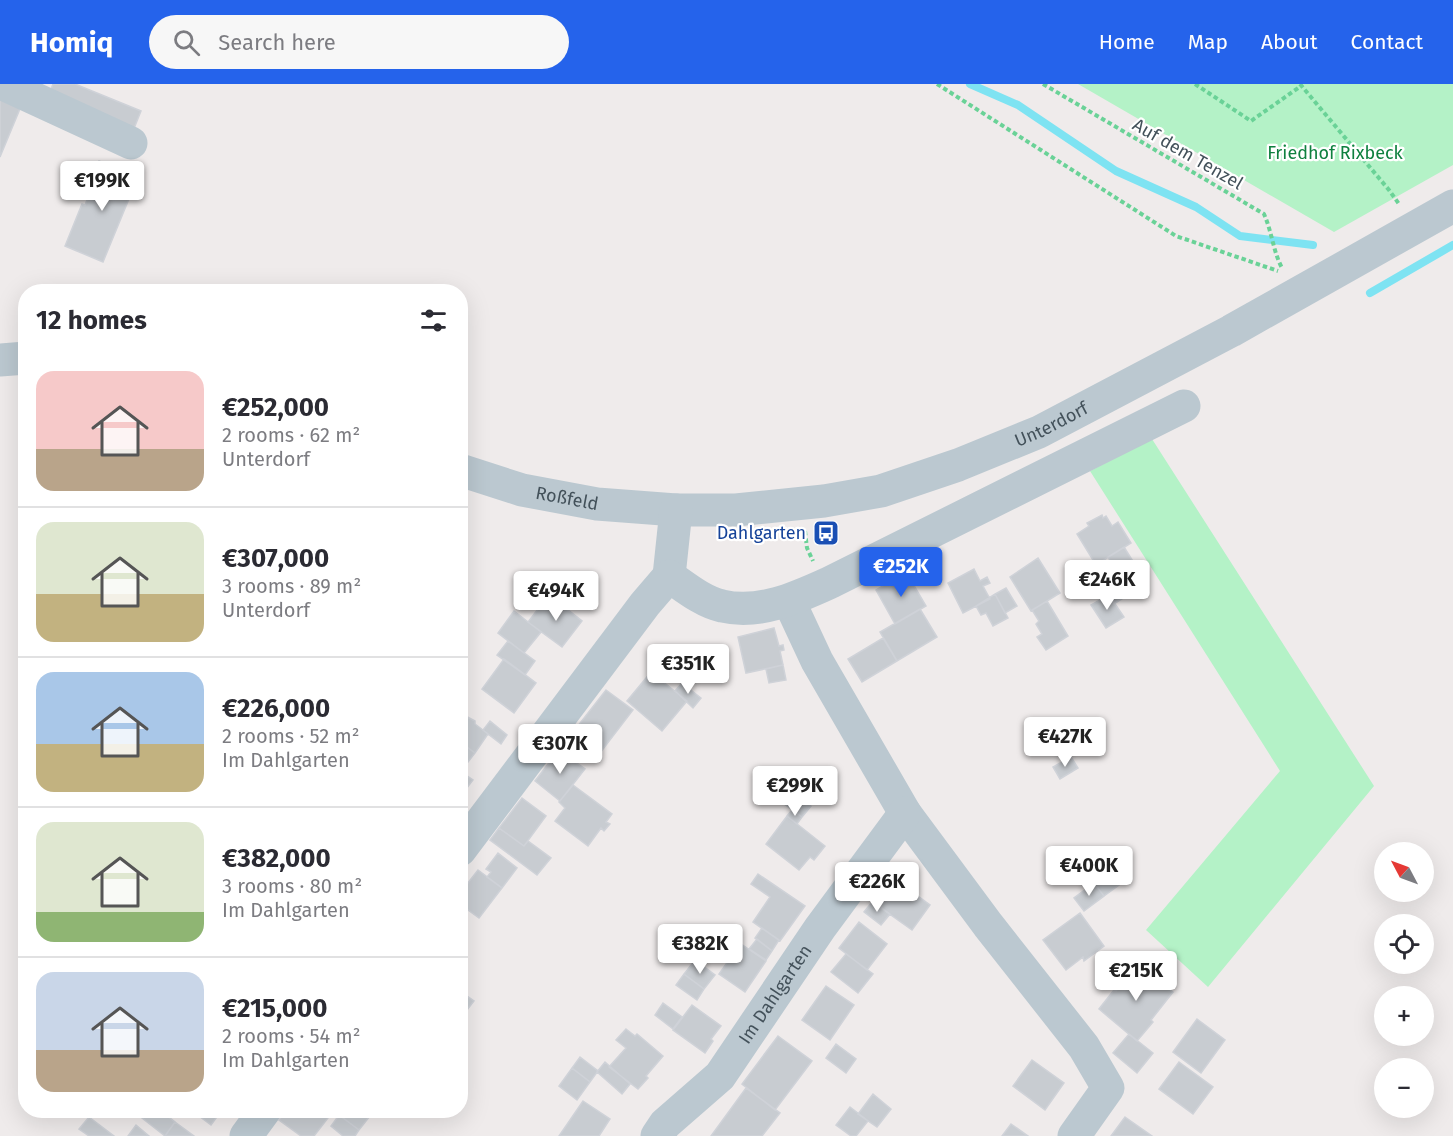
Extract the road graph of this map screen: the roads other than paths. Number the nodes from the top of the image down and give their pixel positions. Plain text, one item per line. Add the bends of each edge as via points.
1 (3, 84) edge
2 (131, 143) dead end
3 (1453, 206) edge
4 (18, 359) edge
5 (0, 360) edge
6 (1184, 405) dead end
7 (468, 473) edge
8 (676, 510) junction
9 (669, 576) junction
10 (789, 601) junction
11 (905, 813) junction
12 (468, 839) edge
13 (259, 1118) edge
14 (246, 1136) edge
15 (657, 1136) edge
16 (1074, 1136) edge

1 - 2 street
3 - 8 street, Unterdorf via 1231,331 1039,432 958,465 881,491 825,501 736,510
4 - 5 street
6 - 10 street
7 - 8 street, Roßfeld via 522,490 597,504
8 - 9 street
9 - 10 street via 721,606 742,609
9 - 12 street
10 - 11 street via 817,661
11 - 15 street, Im Dahlgarten via 820,928 720,1076 665,1124
11 - 16 street via 1084,1047 1108,1088
13 - 14 street

